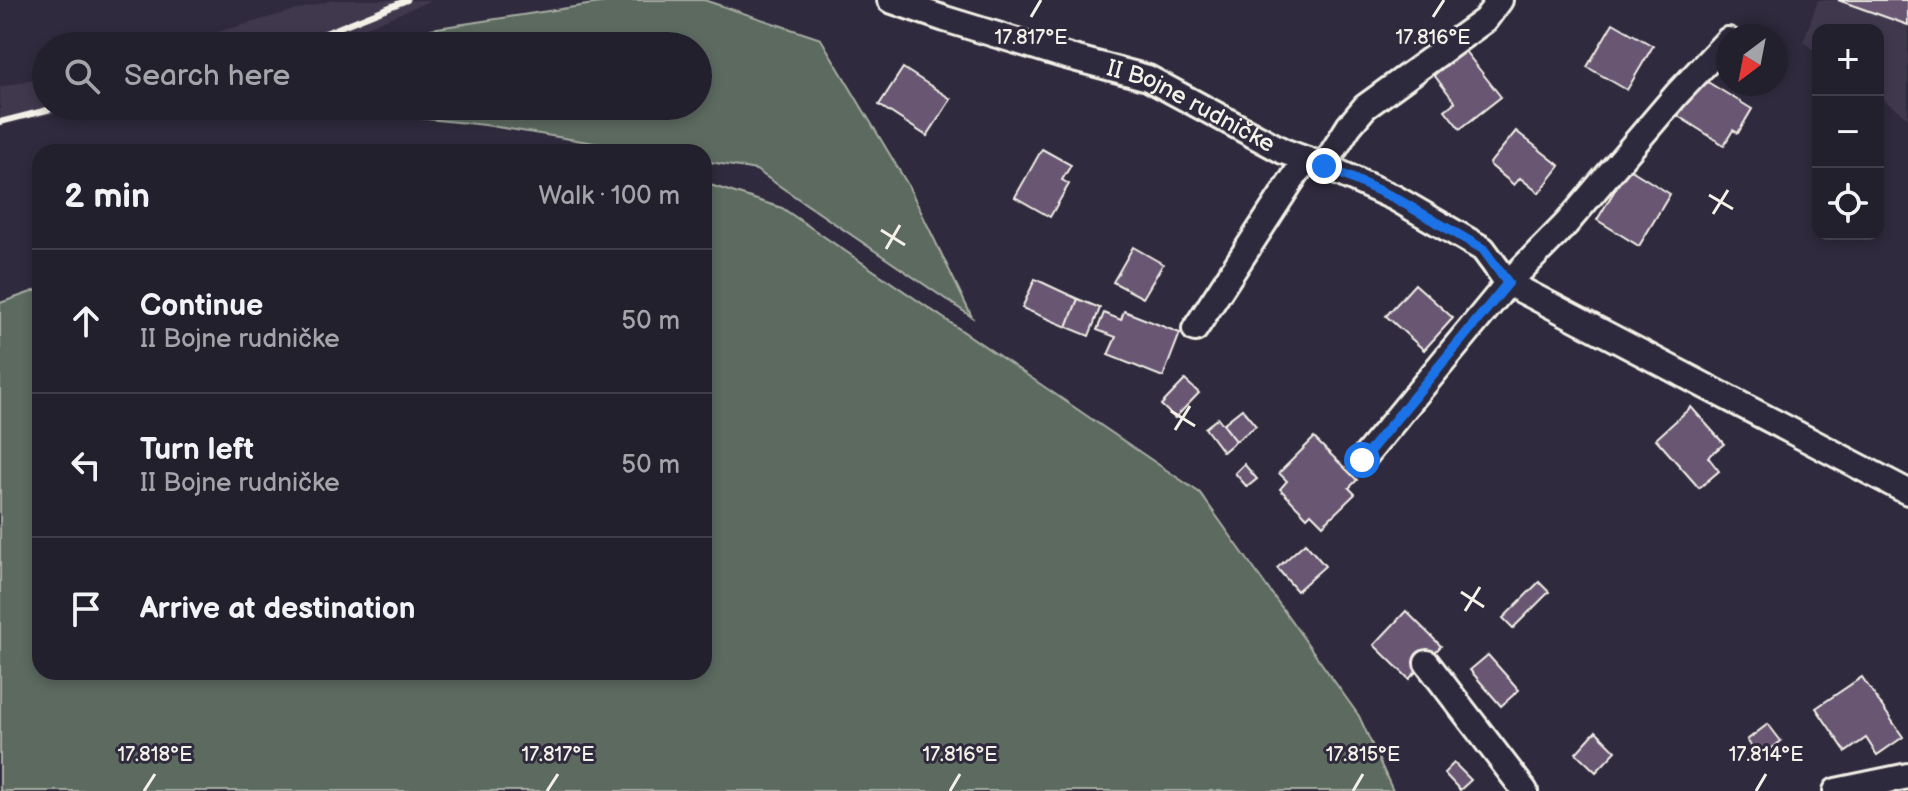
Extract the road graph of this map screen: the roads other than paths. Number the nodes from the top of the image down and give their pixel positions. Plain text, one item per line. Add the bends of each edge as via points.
1 (890, 0) edge
2 (1500, 0) edge
3 (1716, 53) edge
4 (1316, 163) junction
5 (1508, 283) junction
6 (1195, 329) dead end
7 (1362, 460) dead end
8 (1908, 492) edge
9 (1427, 663) dead end
10 (1908, 776) edge
11 (1525, 791) edge
12 (1836, 791) edge

1 - 4 street, II Bojne rudničke via 1148,78 1283,151
2 - 4 street, II Bojne rudničke via 1485,20 1365,107
3 - 5 street
4 - 5 street, II Bojne rudničke via 1395,198 1483,249
4 - 6 street, II Bojne rudničke via 1296,174
5 - 7 street
5 - 8 street
9 - 11 street
10 - 12 street

